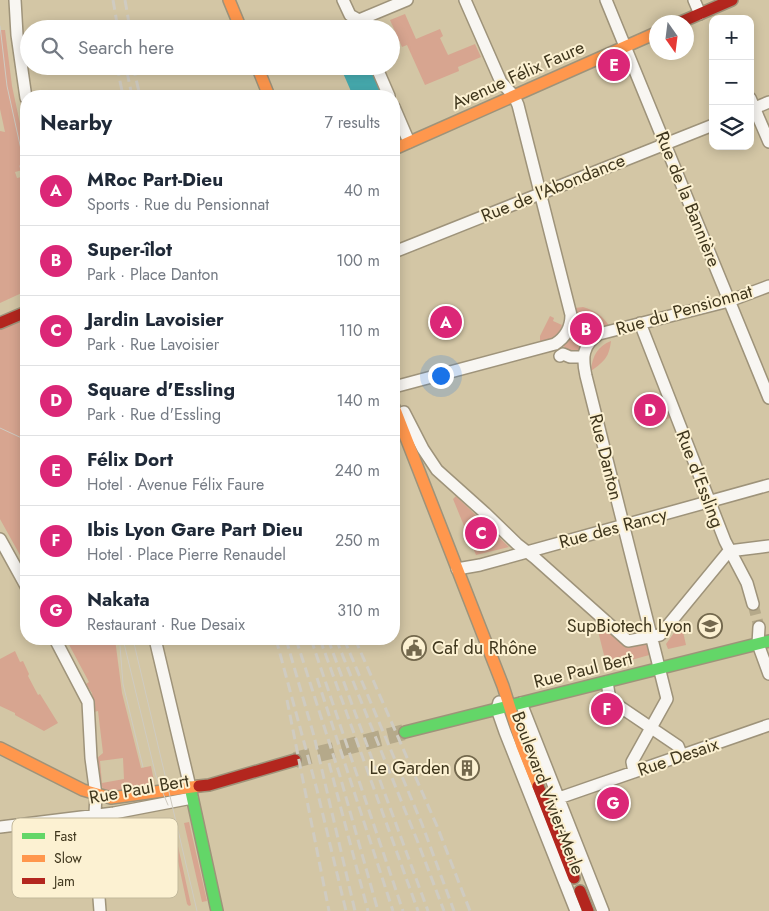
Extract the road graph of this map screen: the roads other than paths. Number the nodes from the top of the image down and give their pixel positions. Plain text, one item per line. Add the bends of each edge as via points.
1 (15, 0) edge
2 (230, 0) edge
3 (343, 0) edge
4 (406, 0) edge
5 (465, 0) edge
6 (606, 0) edge
7 (694, 0) edge
8 (732, 0) edge
9 (700, 14) junction
10 (716, 14) edge
11 (694, 17) edge
12 (238, 20) edge
13 (355, 20) edge
14 (367, 20) edge
15 (649, 36) edge
16 (625, 47) junction
17 (20, 58) edge
18 (23, 75) edge
19 (261, 75) edge
20 (380, 75) edge
21 (25, 90) edge
22 (267, 90) edge
23 (386, 90) edge
24 (514, 96) junction
25 (769, 102) edge
26 (754, 105) edge
27 (754, 109) edge
28 (400, 121) edge
29 (709, 126) edge
30 (409, 142) junction
31 (769, 142) edge
32 (665, 143) junction
33 (400, 146) edge
34 (540, 194) junction
35 (400, 250) edge
36 (769, 286) edge
37 (729, 301) junction
38 (20, 315) edge
39 (0, 323) edge
40 (640, 323) junction
41 (560, 356) dead end
42 (582, 359) junction
43 (400, 385) edge
44 (769, 398) edge
45 (400, 408) edge
46 (400, 422) edge
47 (769, 485) edge
48 (709, 502) junction
49 (623, 525) junction
50 (0, 538) edge
51 (769, 546) edge
52 (729, 551) junction
53 (527, 552) junction
54 (457, 569) junction
55 (20, 575) edge
56 (753, 604) tunnel mouth
57 (759, 627) tunnel mouth
58 (652, 637) junction
59 (763, 643) edge
60 (59, 645) edge
61 (156, 645) edge
62 (660, 669) junction
63 (769, 674) edge
64 (606, 682) junction
65 (521, 703) junction
66 (503, 707) junction
67 (769, 725) edge
68 (651, 727) junction
69 (405, 732) tunnel mouth
70 (0, 748) edge
71 (682, 756) junction
72 (295, 760) tunnel mouth
73 (634, 772) junction
74 (191, 793) junction
75 (96, 795) junction
76 (560, 798) junction
77 (95, 816) junction
78 (78, 818) edge
79 (574, 878) dead end
80 (580, 891) dead end
81 (99, 898) edge
82 (100, 911) edge
83 (217, 911) edge
84 (576, 911) edge
85 (588, 911) edge
86 (603, 911) edge

1 - 17 street
2 - 12 main road
3 - 13 street
4 - 14 street
5 - 24 street via 501,82
6 - 16 street, Rue de la Bannière
7 - 9 street
8 - 10 main road
9 - 10 main road
9 - 11 main road
15 - 16 main road, Avenue Félix Faure
16 - 24 main road, Avenue Félix Faure
16 - 32 street, Rue de la Bannière
18 - 21 street
19 - 22 main road
20 - 23 street
24 - 30 main road, Avenue Félix Faure
24 - 34 street
25 - 26 street
27 - 31 street
28 - 30 street
29 - 32 street, Rue de l'Abondance
30 - 33 main road, Avenue Félix Faure
32 - 34 street, Rue de l'Abondance
32 - 37 street, Rue de la Bannière
34 - 35 street, Rue de l'Abondance
34 - 43 street via 569,306 571,323 564,336 556,344 541,349
36 - 37 street, Rue du Pensionnat
37 - 40 street, Rue du Pensionnat
37 - 44 street, Rue de la Bannière
38 - 39 main road
40 - 42 street, Rue du Pensionnat via 599,334 586,347
40 - 48 street, Rue d'Essling
41 - 42 street
42 - 49 street, Rue Danton
45 - 53 street via 437,470
46 - 54 main road, Boulevard Vivier-Merle
47 - 48 street, Rue des Rancy
48 - 49 street, Rue des Rancy
48 - 52 street, Rue d'Essling
49 - 53 street, Rue des Rancy
49 - 58 street, Rue Danton
50 - 55 street
51 - 52 street
52 - 56 street, Rue d'Essling via 747,583
52 - 58 street via 660,635
53 - 54 street, Rue des Rancy
53 - 58 street via 628,641
54 - 66 main road, Boulevard Vivier-Merle via 503,686
57 - 59 street
58 - 62 street, Rue Danton
59 - 62 main road, Rue Paul Bert
59 - 63 street
60 - 75 street via 88,702
61 - 74 street
62 - 64 main road, Rue Paul Bert
62 - 68 street, Rue Danton via 667,699
64 - 65 main road, Rue Paul Bert
64 - 68 street via 610,700
65 - 66 main road, Rue Paul Bert
65 - 76 street, Boulevard Vivier-Merle
66 - 69 main road, Rue Paul Bert
66 - 79 main road via 522,746
66 - 84 street, Boulevard Vivier-Merle via 512,750
67 - 71 street, Rue Desaix
68 - 71 street via 678,746
68 - 73 street, Rue Danton via 632,762
70 - 75 main road, Rue Paul Bert
71 - 73 street, Rue Desaix
72 - 74 main road, Rue Paul Bert
73 - 76 street, Rue Desaix
74 - 75 main road, Rue Paul Bert via 111,798
74 - 77 street, Rue Paul Bert
74 - 83 main road
75 - 77 street
76 - 86 street, Boulevard Vivier-Merle
77 - 78 street, Rue Paul Bert
80 - 85 main road
81 - 82 street

